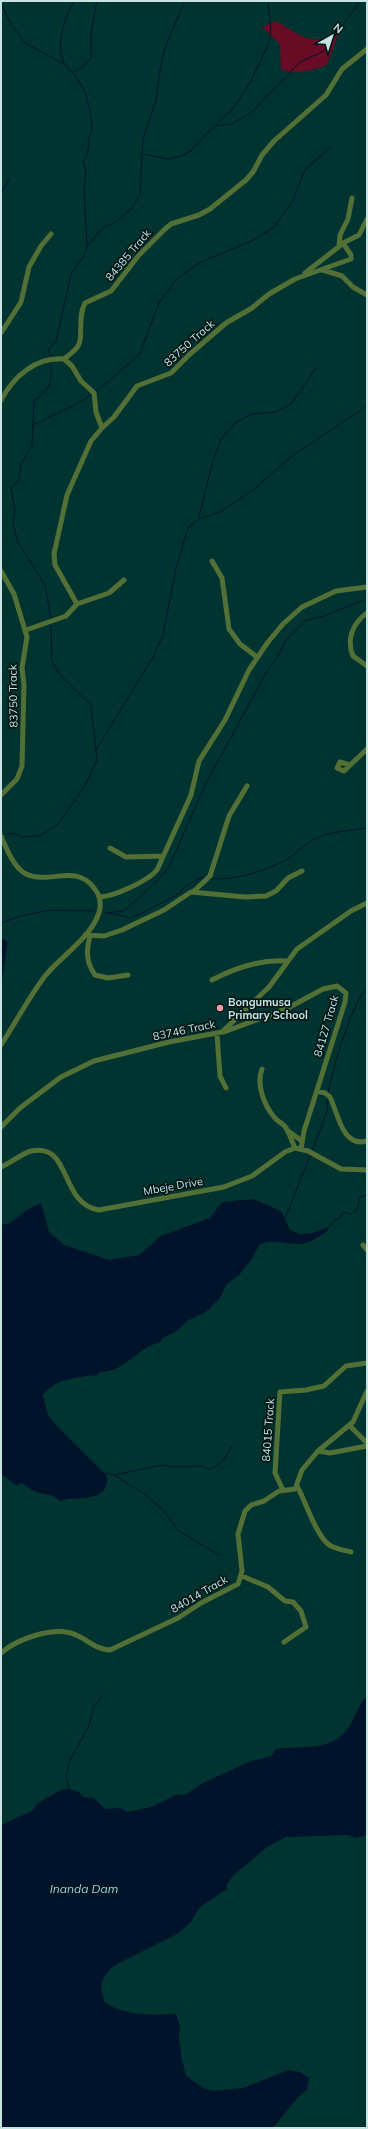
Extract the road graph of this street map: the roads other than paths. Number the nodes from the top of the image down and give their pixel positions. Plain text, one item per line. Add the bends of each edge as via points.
1 (367, 49) edge
2 (352, 198) dead end
3 (367, 219) edge
4 (51, 234) dead end
5 (341, 245) junction
6 (323, 270) junction
7 (303, 275) junction
8 (367, 295) edge
9 (1, 333) edge
10 (64, 359) junction
11 (1, 400) edge
12 (102, 428) junction
13 (212, 562) dead end
14 (1, 571) edge
15 (124, 580) dead end
16 (367, 587) edge
17 (77, 604) junction
18 (367, 613) edge
19 (26, 630) junction
20 (257, 657) junction
21 (367, 666) edge
22 (367, 749) edge
23 (350, 765) dead end
24 (247, 786) dead end
25 (1, 796) edge
26 (1, 836) edge
27 (110, 848) dead end
28 (163, 856) junction
29 (302, 871) dead end
30 (193, 892) junction
31 (100, 897) junction
32 (367, 903) edge
33 (87, 936) junction
34 (287, 961) junction
35 (128, 975) dead end
36 (212, 980) dead end
37 (220, 1033) junction
38 (1, 1045) edge
39 (262, 1069) dead end
40 (226, 1088) dead end
41 (317, 1091) junction
42 (1, 1126) edge
43 (288, 1131) junction
44 (302, 1141) junction
45 (367, 1141) edge
46 (295, 1148) junction
47 (301, 1149) junction
48 (1, 1167) edge
49 (367, 1170) edge
50 (363, 1245) dead end
51 (367, 1250) edge
52 (367, 1363) edge
53 (367, 1391) edge
54 (350, 1426) junction
55 (367, 1445) edge
56 (318, 1451) junction
57 (297, 1486) junction
58 (283, 1490) junction
59 (351, 1552) dead end
60 (242, 1576) junction
61 (284, 1642) dead end
62 (1, 1653) edge

1 - 10 street, 84385 Track via 346,65 326,95 271,144 246,180 210,209 164,229 111,291 85,303 80,322 81,341
2 - 5 street via 348,219 340,235
3 - 5 street via 359,234
4 - 9 street via 29,267 22,302
5 - 6 street, 83750 Track via 351,255 350,259
5 - 7 street
6 - 7 street, 83750 Track
6 - 8 street via 342,276 353,287
7 - 12 street, 83750 Track via 281,286 252,308 226,323 171,373 138,386
10 - 11 street via 42,361 32,366 13,381
10 - 12 street via 72,366 81,381 94,392 96,412
12 - 17 street, 83750 Track via 91,441 79,464 63,507 54,554 56,565
13 - 20 street via 222,578 230,629 240,644
14 - 19 street, 83750 Track via 14,594
15 - 17 street via 109,593
16 - 20 street via 336,591 302,607 283,624
17 - 19 street via 62,618
18 - 21 street via 356,624 351,637 353,656
19 - 25 street, 83750 Track via 22,668 22,766 17,779
20 - 28 street via 225,720 199,761 191,795
22 - 23 street
24 - 30 street via 232,809 210,876
26 - 31 street via 16,866 26,874 80,876 90,883
27 - 28 street via 126,857
28 - 31 street via 152,876 113,894
29 - 30 street via 288,878 274,893 261,897
30 - 33 street via 164,910 122,930 104,936
31 - 33 street via 96,920
32 - 34 street, 83746 Track via 358,906 311,937 297,948
33 - 35 street via 87,956 95,975 108,978
33 - 38 street via 45,976
34 - 36 street via 243,966
34 - 37 street, 83746 Track via 269,987
37 - 40 street via 220,1076
37 - 41 street, 84127 Track via 278,1012 323,989 340,987 346,993 345,1002
37 - 42 street, 83746 Track via 169,1042 94,1061 61,1077
39 - 43 street via 259,1079 267,1105 274,1117
41 - 44 street, 84127 Track
41 - 45 street via 330,1097 348,1137 356,1142
43 - 44 street
43 - 46 street
44 - 47 street, 84127 Track
46 - 47 street
46 - 48 street, Mbeje Drive via 281,1154 252,1176 224,1187 106,1209 91,1209 82,1204 72,1192 59,1162 49,1154 33,1151
47 - 49 street via 341,1169
50 - 51 street
52 - 58 street, 84015 Track via 346,1366 324,1386 280,1392 275,1473
53 - 54 street
54 - 55 street
54 - 56 street
55 - 56 street via 330,1453
56 - 57 street via 302,1470
57 - 58 street, 84014 Track via 291,1491
57 - 59 street via 325,1542 335,1548
58 - 60 street, 84014 Track via 251,1505 245,1511 238,1541
60 - 61 street via 268,1587 285,1600 293,1602 302,1611 306,1627
60 - 62 street, 84014 Track via 238,1584 201,1603 183,1616 110,1650 100,1649 75,1634 64,1632 28,1638 14,1643

